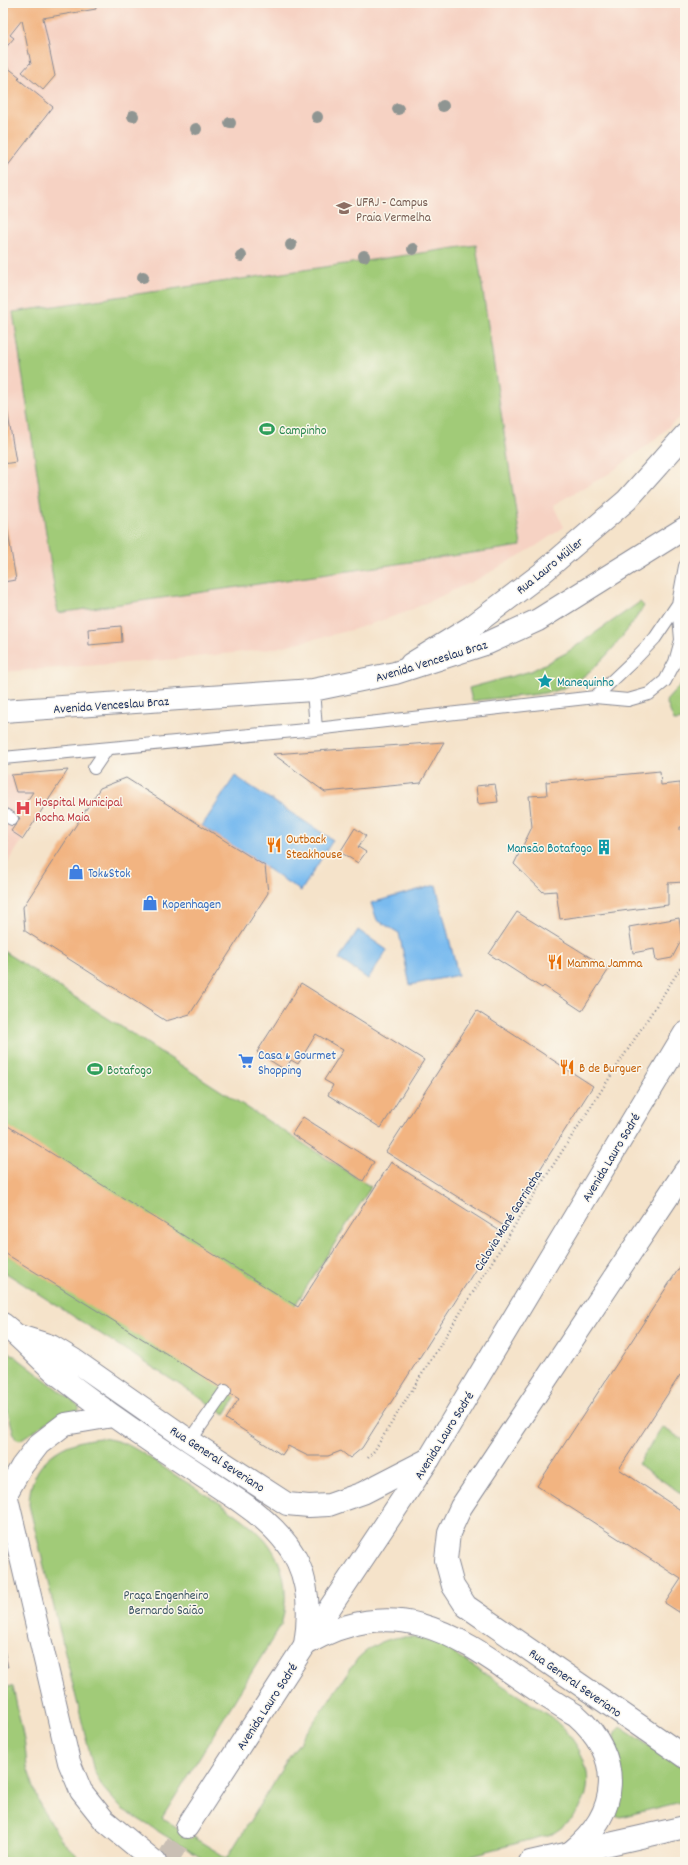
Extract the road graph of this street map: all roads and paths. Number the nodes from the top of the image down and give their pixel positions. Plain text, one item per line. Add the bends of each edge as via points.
1 (685, 435) edge
2 (685, 528) edge
3 (685, 566) edge
4 (678, 604) junction
5 (395, 673) junction
6 (313, 690) junction
7 (595, 697) junction
8 (3, 711) edge
9 (316, 729) junction
10 (107, 749) junction
11 (3, 758) edge
12 (94, 768) dead end
13 (685, 961) edge
14 (685, 1033) edge
15 (685, 1172) edge
16 (11, 1330) edge
17 (225, 1391) dead end
18 (113, 1416) junction
19 (190, 1441) junction
20 (429, 1459) junction
21 (364, 1463) dead end
22 (5, 1487) edge
23 (305, 1645) junction
24 (685, 1757) edge
25 (188, 1827) tunnel mouth
26 (685, 1827) edge
27 (570, 1852) junction
28 (155, 1862) edge
29 (530, 1862) edge

1 - 5 main road, Rua Lauro Müller via 627,500 541,574 471,627
2 - 5 main road, Avenida Venceslau Braz via 538,620 488,643
3 - 4 lane
4 - 7 lane via 655,638
4 - 7 lane via 681,640 675,662 665,681 649,694 628,700
5 - 6 main road, Avenida Venceslau Braz
6 - 8 main road, Avenida Venceslau Braz
6 - 9 lane
7 - 9 lane
9 - 10 lane
10 - 11 lane
10 - 12 lane
13 - 21 path, Ciclovia Mané Garrincha
14 - 20 main road, Avenida Lauro Sodré
15 - 24 main road, Rua General Severiano via 461,1507 449,1533 446,1560 453,1586 466,1606
16 - 18 main road, Rua General Severiano via 60,1376
16 - 19 main road, Rua General Severiano via 51,1346 74,1360
17 - 19 lane
18 - 22 main road via 65,1424 39,1444
18 - 23 main road, Rua General Severiano via 262,1516 278,1532 292,1551 306,1587 309,1606
19 - 20 main road, Rua General Severiano via 287,1504 309,1506 330,1505 363,1493
20 - 23 main road, Avenida Lauro Sodré
22 - 28 main road via 69,1762 81,1791 104,1820
23 - 25 main road, Avenida Lauro Sodré
23 - 27 main road via 325,1633 348,1625 387,1620 418,1623 462,1640 576,1715 598,1739 605,1754 610,1790 606,1808 597,1825 586,1840
26 - 27 main road
27 - 29 main road

